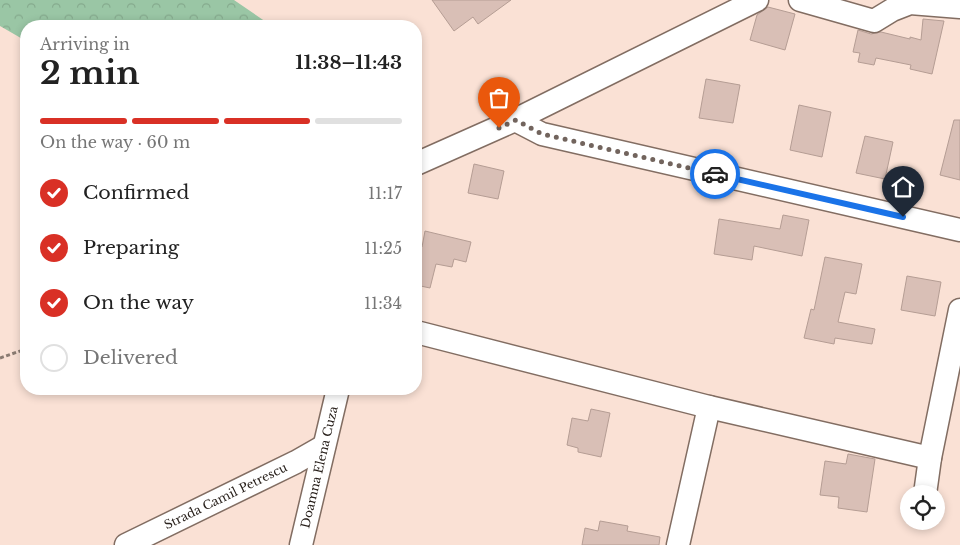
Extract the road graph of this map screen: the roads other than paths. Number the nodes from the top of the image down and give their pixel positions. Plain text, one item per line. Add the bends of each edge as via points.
1 (757, 0) edge
2 (800, 0) edge
3 (960, 7) edge
4 (516, 120) junction
5 (422, 161) edge
6 (960, 230) edge
7 (960, 310) edge
8 (422, 334) edge
9 (337, 395) edge
10 (708, 407) junction
11 (324, 446) junction
12 (930, 458) junction
13 (926, 485) edge
14 (126, 545) edge
15 (301, 545) edge
16 (678, 545) edge

1 - 4 street
2 - 3 street via 874,22 910,3
4 - 5 street
4 - 6 street via 542,134
7 - 12 street
8 - 10 street
9 - 11 street, Doamna Elena Cuza
10 - 12 street
10 - 16 street
11 - 14 street, Strada Camil Petrescu via 288,467
11 - 15 street, Doamna Elena Cuza
12 - 13 street

